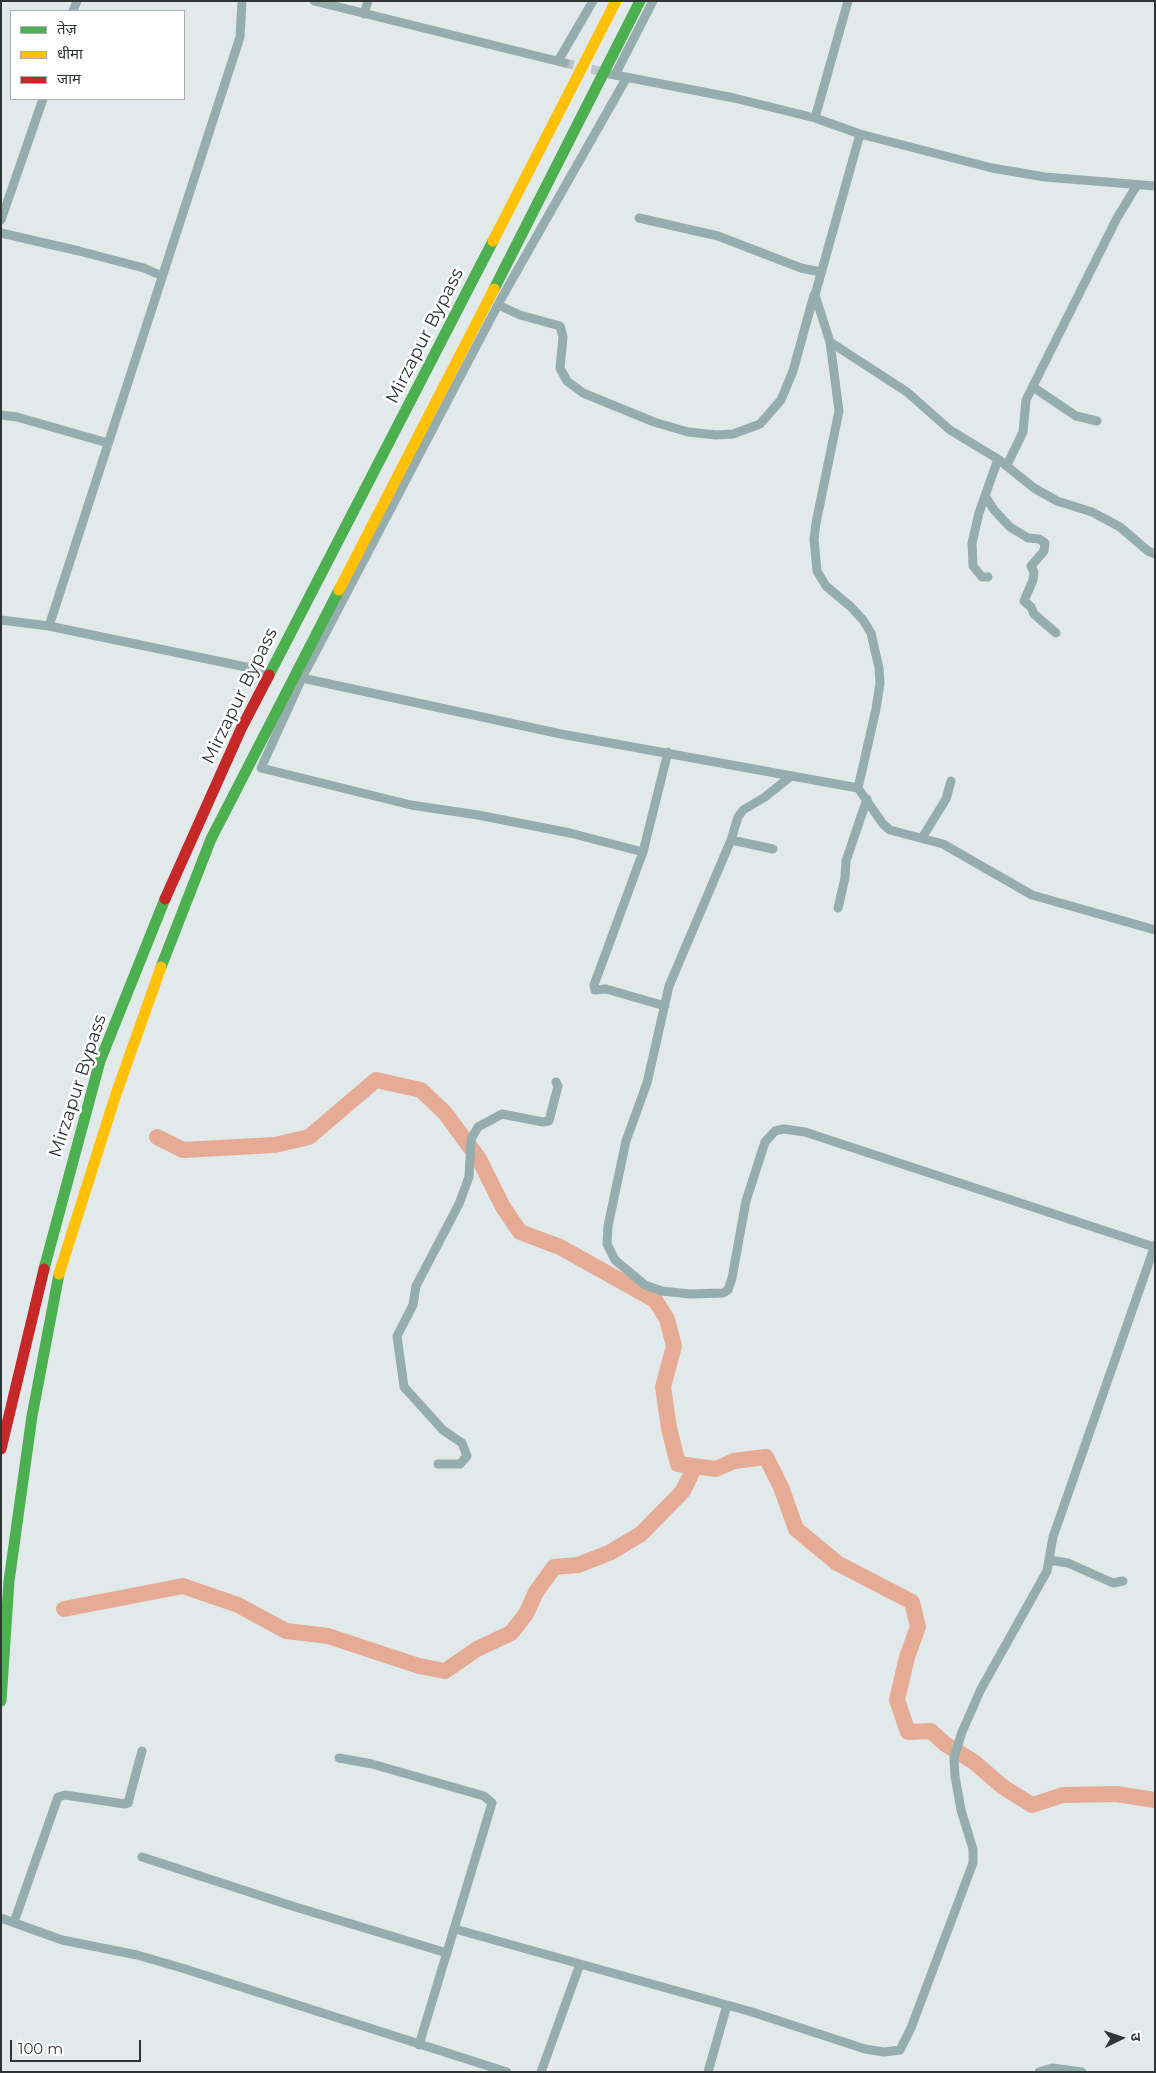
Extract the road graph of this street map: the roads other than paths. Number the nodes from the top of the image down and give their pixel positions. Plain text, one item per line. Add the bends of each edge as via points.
1 (242, 1) edge
2 (314, 1) edge
3 (368, 1) edge
4 (593, 1) edge
5 (616, 1) edge
6 (640, 1) edge
7 (653, 1) edge
8 (848, 1) edge
9 (364, 14) junction
10 (627, 77) junction
11 (43, 100) edge
12 (815, 118) junction
13 (860, 134) junction
14 (1137, 185) junction
15 (1155, 186) edge
16 (639, 218) dead end
17 (1, 220) edge
18 (1, 233) edge
19 (822, 272) junction
20 (162, 276) junction
21 (815, 295) junction
22 (498, 305) junction
23 (830, 342) junction
24 (1033, 387) junction
25 (1, 415) edge
26 (1097, 421) dead end
27 (108, 443) junction
28 (998, 458) junction
29 (1006, 465) junction
30 (986, 496) junction
31 (1155, 554) edge
32 (988, 577) dead end
33 (1, 620) edge
34 (49, 626) junction
35 (1056, 633) dead end
36 (270, 672) junction
37 (302, 678) junction
38 (668, 752) junction
39 (791, 776) junction
40 (951, 781) dead end
41 (858, 788) junction
42 (867, 799) junction
43 (922, 838) junction
44 (731, 840) junction
45 (773, 849) dead end
46 (642, 852) junction
47 (838, 908) dead end
48 (1155, 930) edge
49 (664, 1006) junction
50 (556, 1082) dead end
51 (1154, 1246) edge
52 (1, 1449) edge
53 (438, 1464) dead end
54 (1049, 1560) junction
55 (1123, 1581) dead end
56 (1, 1701) edge
57 (142, 1751) dead end
58 (339, 1758) dead end
59 (142, 1857) dead end
60 (1, 1918) edge
61 (14, 1922) junction
62 (455, 1929) junction
63 (447, 1953) junction
64 (580, 1964) junction
65 (727, 2005) junction
66 (419, 2045) junction
67 (507, 2072) edge
68 (541, 2072) edge
69 (708, 2072) edge
70 (1039, 2072) edge
71 (1082, 2072) edge

1 - 20 street via 240,37
2 - 9 street
3 - 9 street
4 - 9 street via 561,62
5 - 36 highway, Mirzapur Bypass
6 - 56 highway via 219,822 179,918 116,1094 62,1264 32,1416 9,1581
7 - 10 street via 612,74
8 - 12 street
10 - 12 street
10 - 22 street
11 - 17 street
12 - 13 street
13 - 14 street via 992,168 1045,177
13 - 19 street
14 - 15 street
14 - 24 street via 1117,218
16 - 19 street via 718,236 801,268
18 - 20 street via 144,268
19 - 21 street
20 - 27 street
21 - 22 street via 793,371 780,400 760,424 744,431 716,436 654,422 583,393 567,381 560,368 563,337 560,326
21 - 23 street
22 - 37 street
23 - 28 street via 907,392 963,439
23 - 41 street via 840,412 816,523 817,572 826,586 851,607 871,634 880,683
24 - 26 street via 1076,416
24 - 29 street via 1024,408 1022,432
25 - 27 street
27 - 34 street
28 - 29 street
28 - 30 street
29 - 31 street via 1034,488 1120,527
30 - 32 street via 972,543 973,566 982,577
30 - 35 street via 1010,527 1044,543 1044,551 1031,566 1033,580 1024,601
33 - 34 street
34 - 36 street
36 - 52 highway, Mirzapur Bypass via 168,891 100,1060 54,1226
37 - 38 street via 561,734
37 - 46 street via 261,768 411,805 570,833
38 - 39 street
38 - 46 street
39 - 41 street
39 - 44 street via 743,810
40 - 43 street via 946,799
41 - 42 street
42 - 43 street via 882,824 890,830
42 - 47 street via 848,853
43 - 48 street via 943,844 1032,895
44 - 45 street
44 - 49 street via 669,986
46 - 49 street via 594,985 595,990 606,989
49 - 51 street via 647,1083 626,1141 606,1237 615,1260 646,1285 662,1291 690,1294 728,1290 746,1201 765,1142 774,1131 784,1129 805,1132
50 - 53 street via 558,1086 549,1121 502,1114 478,1127 471,1139 469,1177 459,1204 416,1286 413,1305 397,1336 404,1387 443,1430 462,1443 467,1456 460,1464
51 - 54 street via 1053,1537
54 - 55 street via 1068,1563 1113,1583
54 - 65 street via 1042,1583 972,1706 954,1758 961,1810 973,1848 972,1863 900,2050 865,2049
57 - 61 street via 128,1803 58,1797
58 - 62 street via 372,1764 492,1801
59 - 63 street
60 - 61 street
61 - 66 street via 62,1940 182,1968
62 - 63 street
62 - 64 street
63 - 66 street
64 - 65 street
64 - 68 street
65 - 69 street
66 - 67 street
70 - 71 street via 1052,2068

